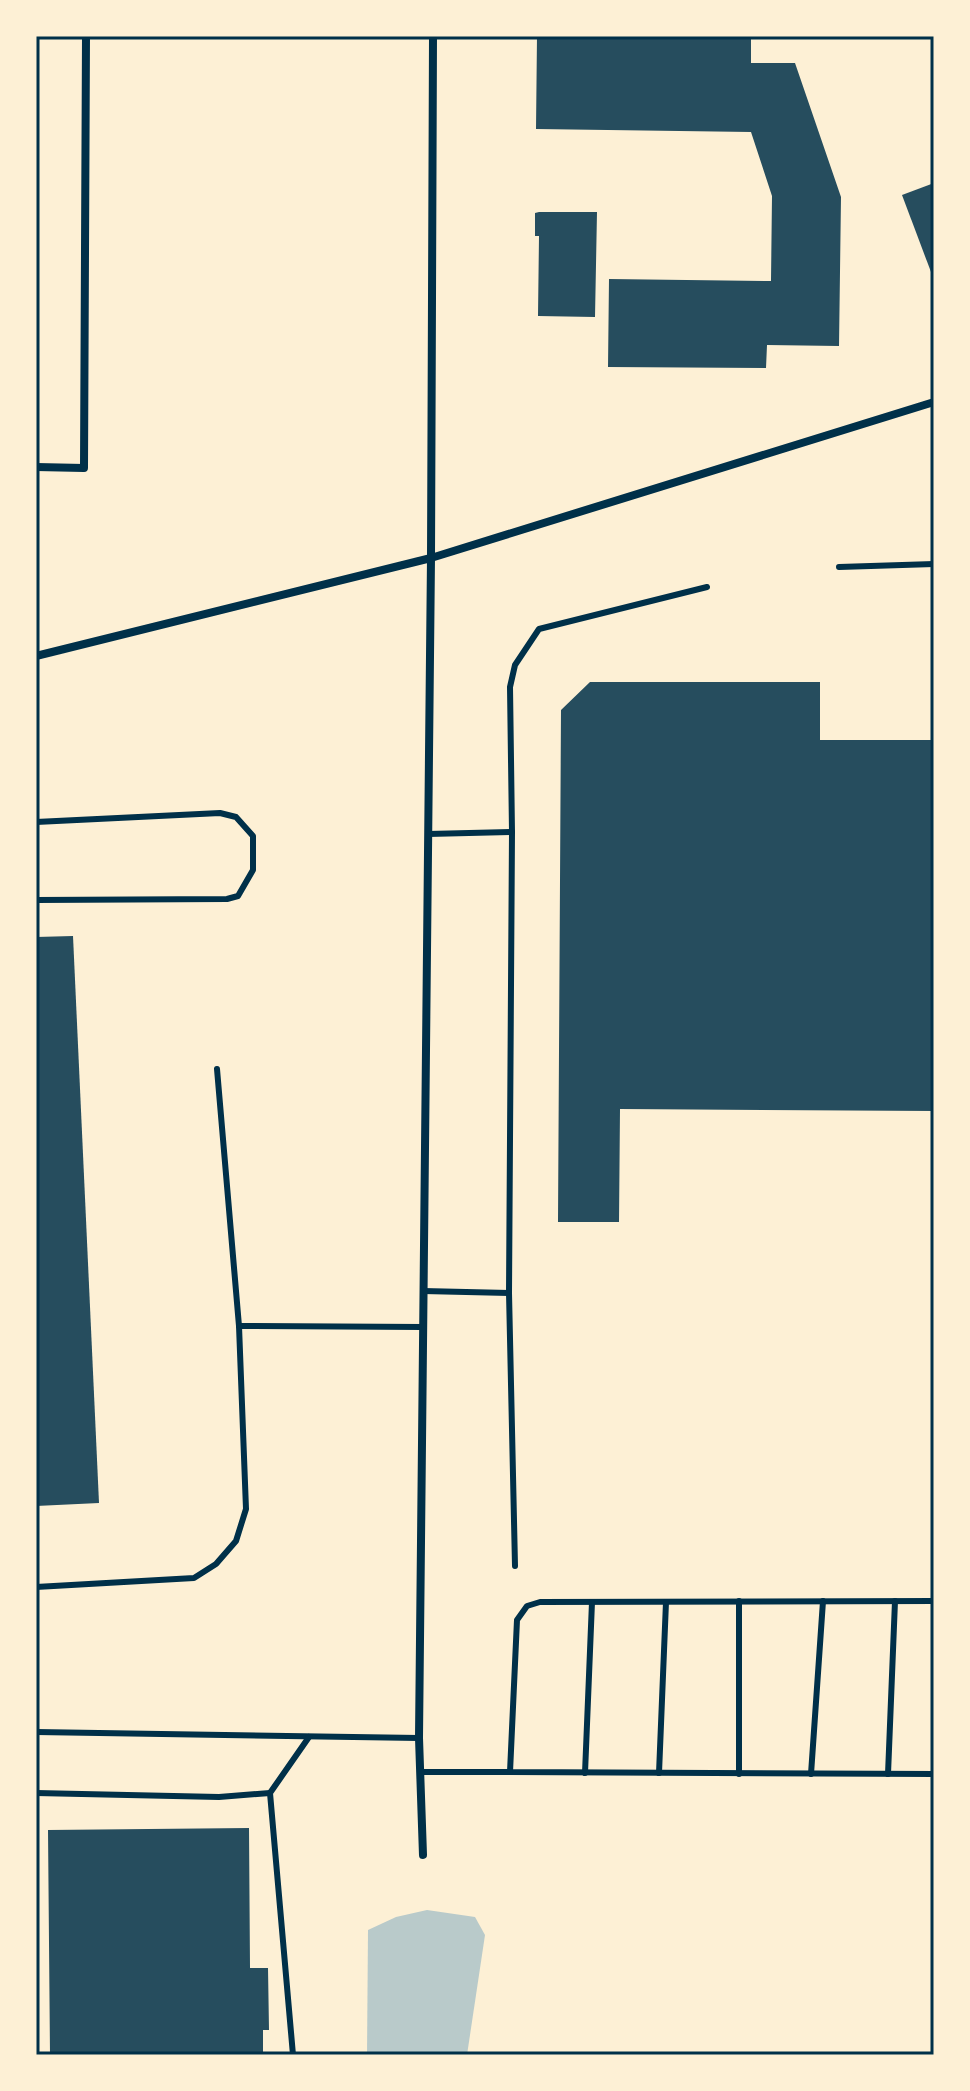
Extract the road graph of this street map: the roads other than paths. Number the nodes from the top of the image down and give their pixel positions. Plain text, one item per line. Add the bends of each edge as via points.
1 (86, 36) edge
2 (433, 36) edge
3 (934, 402) edge
4 (36, 467) edge
5 (431, 558) junction
6 (934, 564) edge
7 (839, 567) dead end
8 (707, 587) dead end
9 (36, 656) edge
10 (36, 822) edge
11 (512, 832) junction
12 (428, 834) junction
13 (36, 900) edge
14 (217, 1069) dead end
15 (423, 1291) junction
16 (509, 1293) junction
17 (239, 1326) junction
18 (423, 1327) junction
19 (515, 1566) dead end
20 (36, 1587) edge
21 (739, 1601) junction
22 (823, 1601) junction
23 (895, 1601) junction
24 (934, 1601) edge
25 (592, 1602) junction
26 (666, 1602) junction
27 (36, 1732) edge
28 (309, 1737) junction
29 (419, 1738) junction
30 (420, 1772) junction
31 (510, 1772) junction
32 (585, 1773) junction
33 (659, 1773) junction
34 (739, 1774) junction
35 (811, 1774) junction
36 (888, 1774) junction
37 (934, 1774) edge
38 (36, 1793) edge
39 (270, 1793) junction
40 (423, 1855) dead end
41 (293, 2055) edge

1 - 4 street via 84,468
2 - 5 street
3 - 5 street
5 - 9 street
5 - 12 street
6 - 7 lane
8 - 11 lane via 539,629 515,665 510,687
10 - 13 lane via 220,813 236,817 253,836 253,870 238,896
11 - 12 lane
11 - 16 lane
12 - 15 street
14 - 17 lane
15 - 16 lane
15 - 18 street
16 - 19 lane
17 - 18 lane
17 - 20 lane via 246,1509 236,1541 216,1564 194,1578
18 - 29 street
21 - 22 lane
21 - 26 lane
21 - 34 lane
22 - 23 lane
22 - 35 lane
23 - 24 lane
23 - 36 lane
25 - 26 lane
25 - 31 lane via 540,1602 527,1606 517,1620
25 - 32 lane
26 - 33 lane
27 - 28 lane
28 - 29 lane
28 - 39 lane
29 - 30 street
30 - 31 lane
30 - 40 street
31 - 32 lane
32 - 33 lane
33 - 34 lane
34 - 35 lane
35 - 36 lane
36 - 37 lane
38 - 39 lane
39 - 41 lane

